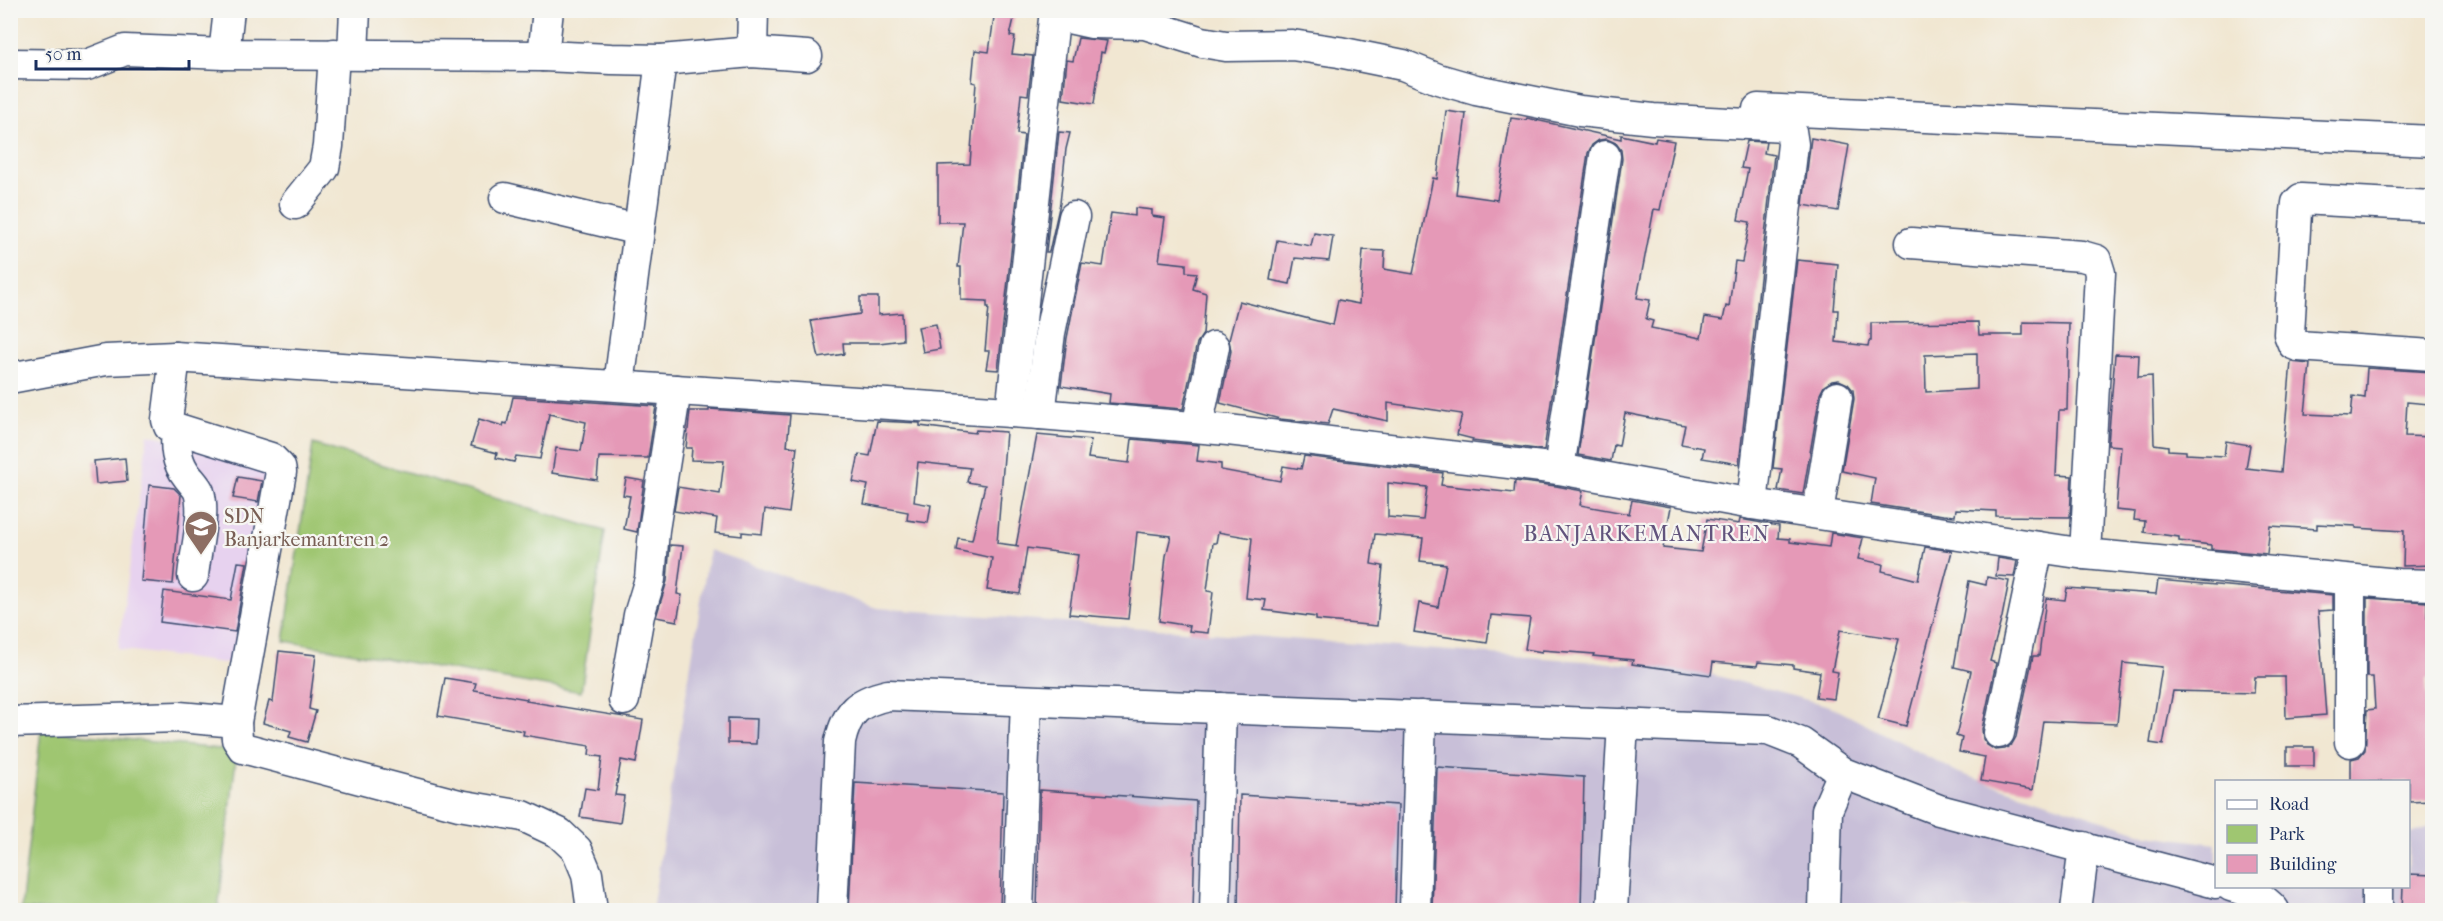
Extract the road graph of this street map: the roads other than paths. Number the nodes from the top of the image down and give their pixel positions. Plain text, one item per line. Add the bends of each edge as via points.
1 (229, 10) edge
2 (355, 10) edge
3 (548, 10) edge
4 (753, 10) edge
5 (1055, 13) edge
6 (752, 52) junction
7 (224, 54) junction
8 (343, 54) junction
9 (543, 56) junction
10 (807, 56) dead end
11 (661, 60) junction
12 (10, 64) edge
13 (1727, 107) dead end
14 (2433, 141) edge
15 (1605, 156) dead end
16 (505, 198) dead end
17 (296, 204) dead end
18 (2433, 206) edge
19 (1074, 216) dead end
20 (639, 230) junction
21 (1911, 243) dead end
22 (1214, 347) dead end
23 (2433, 355) edge
24 (175, 357) junction
25 (10, 378) edge
26 (619, 385) junction
27 (676, 390) junction
28 (1837, 397) dead end
29 (1025, 413) junction
30 (1197, 427) junction
31 (177, 429) junction
32 (1559, 470) junction
33 (1752, 504) junction
34 (1818, 512) junction
35 (2038, 547) junction
36 (2085, 554) junction
37 (193, 576) dead end
38 (2350, 580) junction
39 (2433, 585) edge
40 (624, 700) dead end
41 (1026, 701) junction
42 (1221, 708) junction
43 (1421, 716) junction
44 (10, 722) edge
45 (236, 722) junction
46 (1623, 724) junction
47 (2000, 733) dead end
48 (2350, 742) dead end
49 (1843, 773) junction
50 (2084, 847) junction
51 (2215, 882) edge
52 (2238, 888) edge
53 (2377, 888) edge
54 (592, 910) edge
55 (832, 910) edge
56 (1018, 910) edge
57 (1215, 910) edge
58 (1415, 910) edge
59 (1612, 910) edge
60 (1824, 910) edge
61 (2076, 910) edge
62 (2274, 910) edge
63 (2377, 910) edge

1 - 7 street
2 - 8 street
3 - 9 street
4 - 6 street
5 - 29 street
5 - 33 street via 1092,23 1145,24 1226,46 1292,45 1339,52 1403,65 1476,90 1580,111 1785,126 1791,131 1793,144
6 - 10 street
6 - 11 street
7 - 8 street
7 - 12 street via 125,50 87,65
8 - 9 street
8 - 17 street via 324,168
9 - 11 street
11 - 20 street
13 - 14 street
15 - 32 street
16 - 20 street
18 - 23 street via 2306,198 2296,203 2289,334 2298,346
19 - 29 street via 1050,333
20 - 26 street
21 - 36 street via 2096,260 2100,273
22 - 30 street
24 - 25 street via 106,360
24 - 26 street
24 - 31 street via 167,420 168,426
26 - 27 street
27 - 29 street
27 - 40 street via 650,579 639,615
28 - 34 street
29 - 30 street
30 - 32 street
31 - 37 street via 177,458 199,491 201,508
31 - 45 street via 271,458 280,466
32 - 33 street
33 - 34 street
34 - 35 street
35 - 36 street
35 - 47 street
36 - 38 street
38 - 39 street
38 - 48 street
41 - 42 street
41 - 55 street via 888,695 857,707 844,722 840,742
41 - 56 street
42 - 43 street
42 - 57 street
43 - 46 street
43 - 58 street
44 - 45 street via 179,717
45 - 54 street via 237,739 243,748 459,805 522,816 559,833 577,850 587,874
46 - 49 street via 1768,730 1801,743
46 - 59 street
49 - 50 street via 1939,810
49 - 60 street via 1827,810
50 - 51 street
50 - 61 street
52 - 62 street via 2252,892
53 - 63 street

